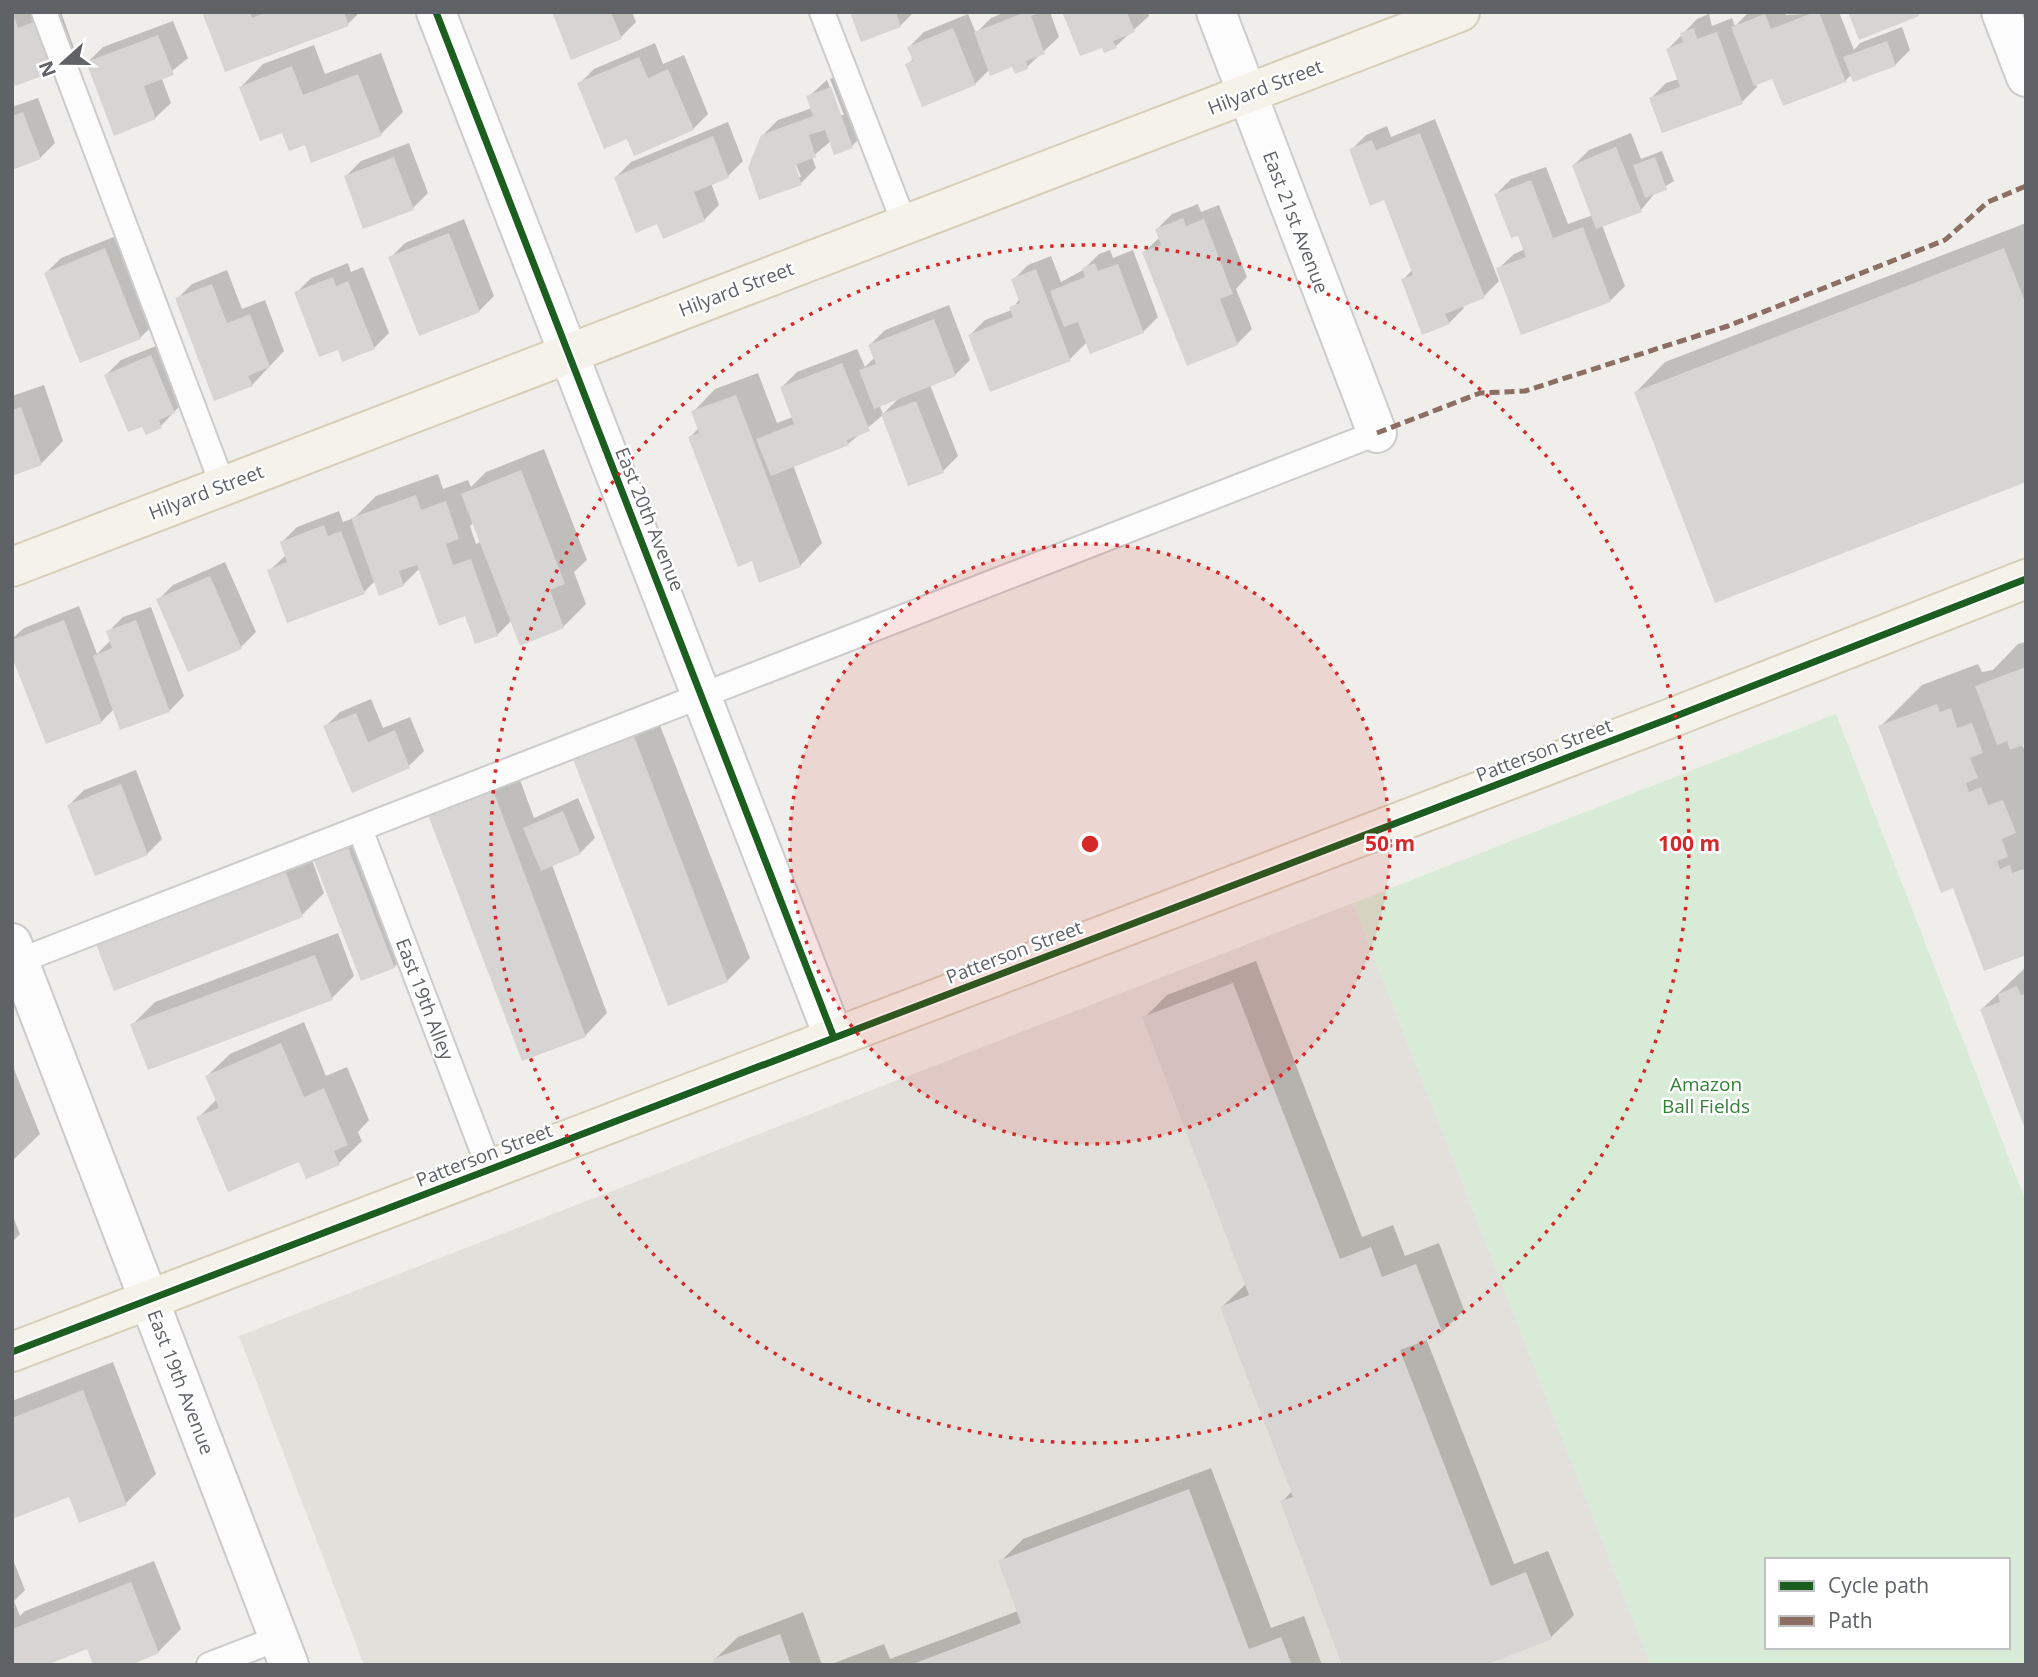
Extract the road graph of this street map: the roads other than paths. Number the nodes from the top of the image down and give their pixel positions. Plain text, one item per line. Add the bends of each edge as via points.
1 (44, 12) edge
2 (436, 12) edge
3 (822, 12) edge
4 (1216, 12) edge
5 (1460, 12) edge
6 (2001, 12) edge
7 (2026, 77) edge
8 (1247, 94) junction
9 (905, 225) junction
10 (567, 354) junction
11 (1377, 432) joint
12 (223, 486) junction
13 (12, 567) edge
14 (2026, 579) edge
15 (703, 694) junction
16 (360, 829) junction
17 (14, 956) edge
18 (834, 1038) junction
19 (490, 1170) junction
20 (149, 1299) junction
21 (12, 1352) edge
22 (284, 1652) edge
23 (209, 1665) edge

1 - 12 lane
2 - 10 street, East 20th Avenue
3 - 9 lane
4 - 8 street, East 21st Avenue
5 - 8 main road, Hilyard Street
6 - 7 street
8 - 9 main road, Hilyard Street
8 - 11 street, East 21st Avenue
9 - 10 main road, Hilyard Street
10 - 12 main road, Hilyard Street
10 - 15 street, East 20th Avenue
11 - 15 lane
12 - 13 main road, Hilyard Street
14 - 18 main road, Patterson Street
15 - 16 lane
15 - 18 street, East 20th Avenue
16 - 17 lane
16 - 19 lane, East 19th Alley
17 - 20 street, East 19th Avenue
18 - 19 main road, Patterson Street
19 - 20 main road, Patterson Street
20 - 21 main road, Patterson Street
20 - 22 street, East 19th Avenue
22 - 23 lane

